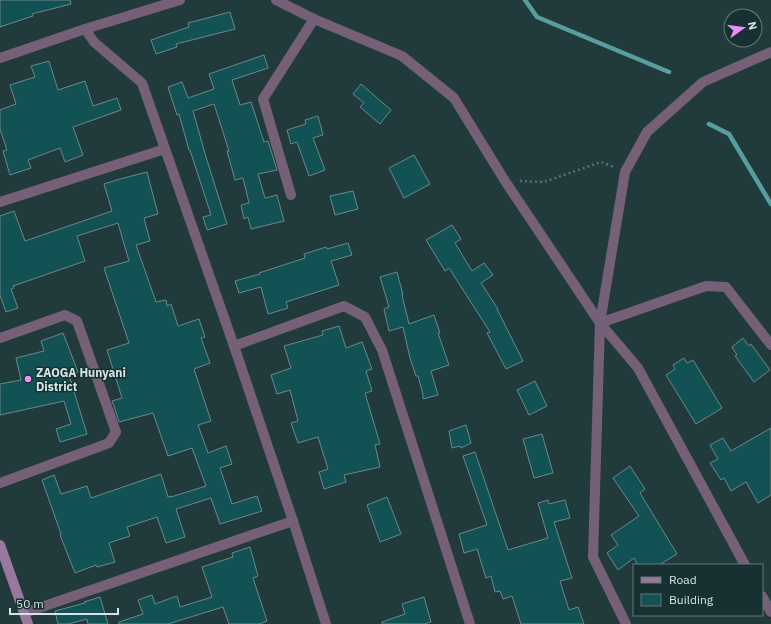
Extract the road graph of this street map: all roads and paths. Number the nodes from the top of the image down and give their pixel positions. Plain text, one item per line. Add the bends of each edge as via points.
1 (180, 0) edge
2 (276, 0) edge
3 (314, 19) junction
4 (85, 29) junction
5 (771, 52) edge
6 (0, 58) edge
7 (165, 149) junction
8 (625, 172) junction
9 (505, 181) junction
10 (291, 194) dead end
11 (0, 202) edge
12 (600, 323) junction
13 (0, 338) edge
14 (234, 346) junction
15 (771, 346) edge
16 (0, 483) edge
17 (293, 521) junction
18 (0, 546) edge
19 (744, 564) edge
20 (763, 598) edge
21 (771, 612) edge
22 (24, 613) junction
23 (28, 624) edge
24 (326, 624) edge
25 (470, 624) edge
26 (626, 624) edge

1 - 4 street
2 - 3 street
3 - 9 street via 402,56 454,98
3 - 10 street via 263,99
4 - 6 street
4 - 7 street via 94,42 142,83
5 - 8 street via 703,82 647,132
7 - 11 street
7 - 14 street
8 - 9 path via 601,162 544,182
8 - 12 street
9 - 12 street
12 - 15 street via 706,286 726,288
12 - 19 street via 638,368
12 - 26 street via 593,556
13 - 16 street via 65,315 77,321 116,432 109,443
14 - 17 street
14 - 25 street via 344,306 365,317 382,350
17 - 22 street
17 - 24 street
18 - 22 street
20 - 21 street
22 - 23 street

